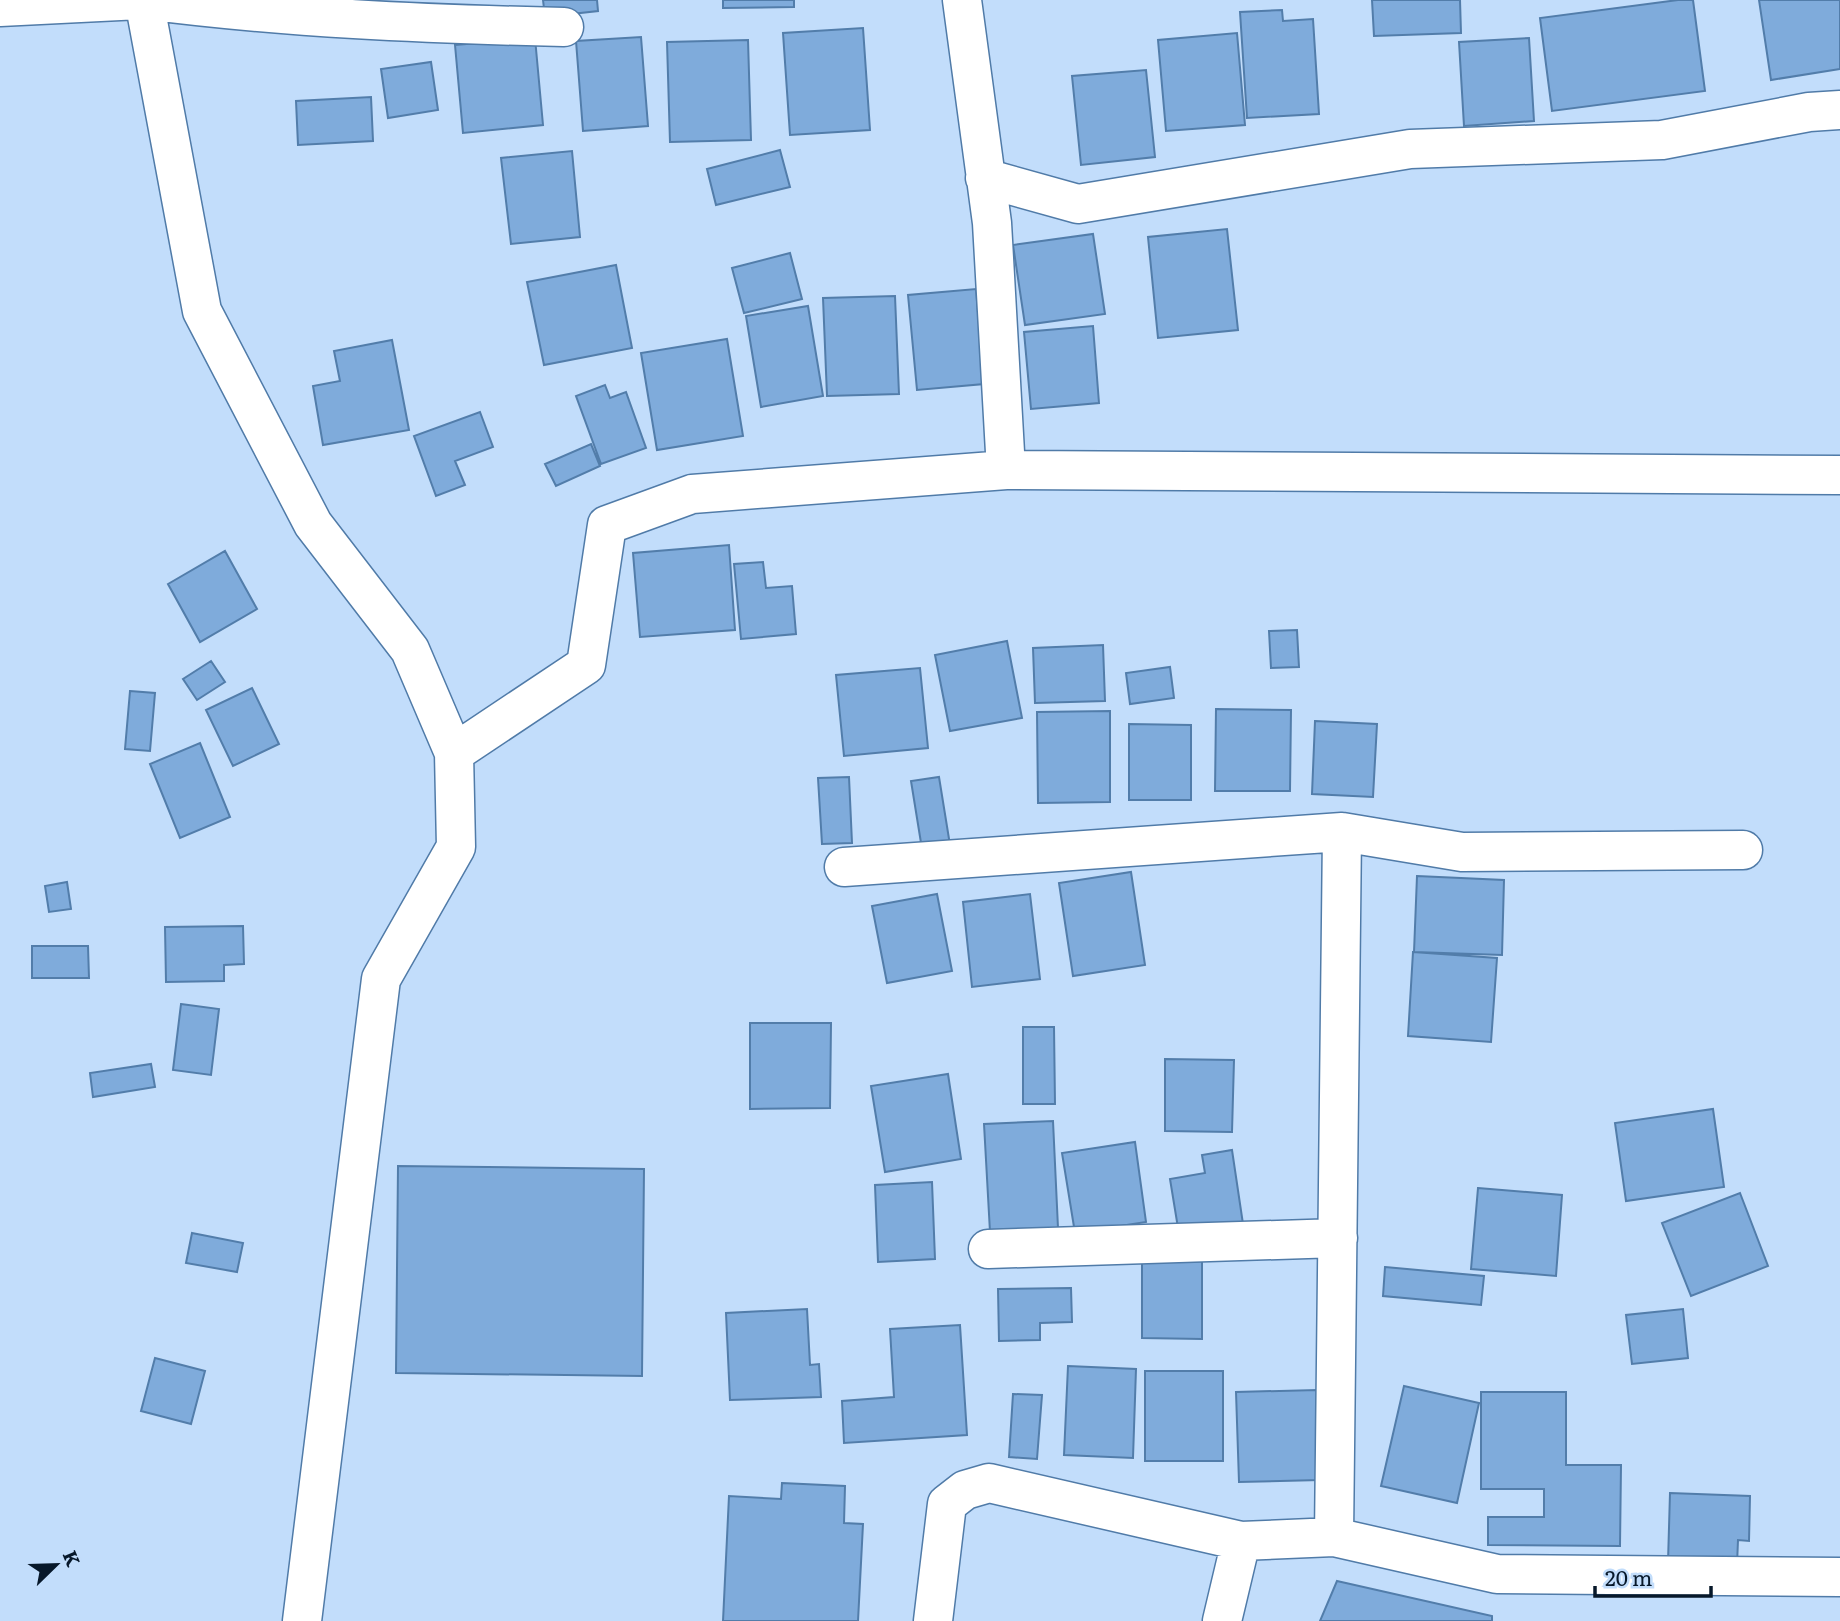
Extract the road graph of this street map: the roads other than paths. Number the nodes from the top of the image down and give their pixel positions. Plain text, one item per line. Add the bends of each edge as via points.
1 (143, 0) edge
2 (962, 0) edge
3 (0, 7) edge
4 (564, 27) dead end
5 (1840, 110) edge
6 (985, 178) junction
7 (1006, 470) junction
8 (1840, 475) edge
9 (454, 753) junction
10 (1342, 832) junction
11 (1743, 850) dead end
12 (844, 867) dead end
13 (1338, 1238) junction
14 (988, 1249) dead end
15 (1334, 1537) junction
16 (1241, 1541) junction
17 (1840, 1577) edge
18 (302, 1621) edge
19 (933, 1621) edge
20 (1222, 1621) edge

1 - 3 street
1 - 4 street via 388,21
1 - 9 street via 202,311 313,524 410,650
2 - 6 street
5 - 6 street via 1662,140 1410,149 1078,204
6 - 7 street via 992,223
7 - 8 street
7 - 9 street via 692,494 607,525 586,665
9 - 18 street via 456,846 382,979
10 - 11 street via 1462,852
10 - 12 street
10 - 13 street
13 - 14 street
13 - 15 street
15 - 16 street
15 - 17 street via 1497,1574
16 - 19 street via 989,1483 965,1490 947,1504
16 - 20 street

